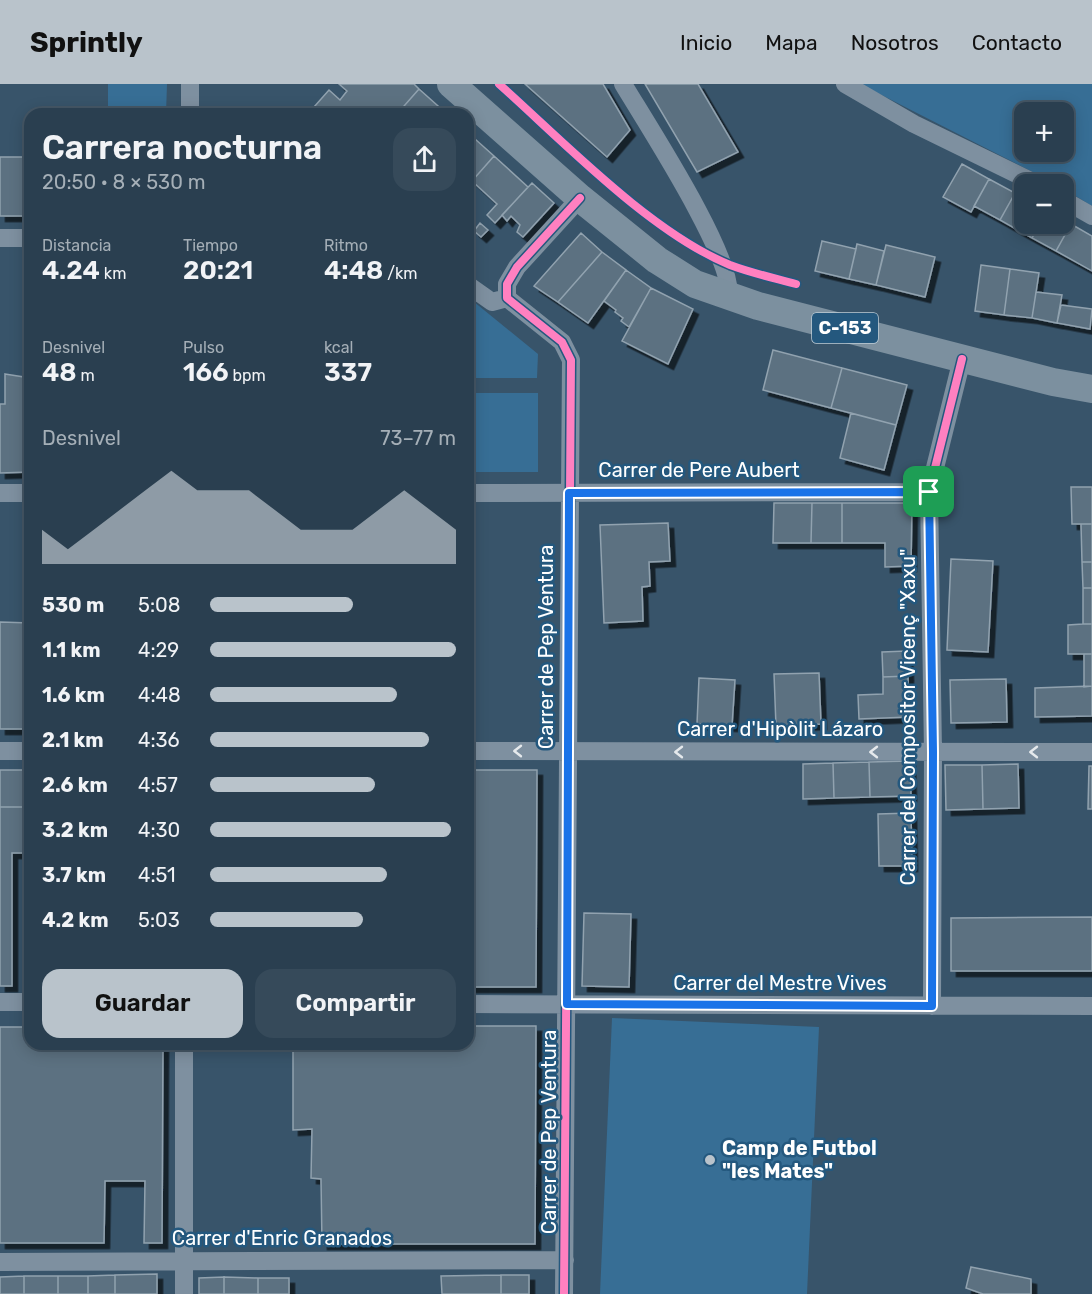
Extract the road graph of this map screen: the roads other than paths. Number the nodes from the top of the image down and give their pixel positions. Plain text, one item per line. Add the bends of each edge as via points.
1 (190, 84) edge
2 (451, 84) edge
3 (623, 84) edge
4 (845, 84) edge
5 (190, 108) edge
6 (1016, 174) edge
7 (580, 198) junction
8 (1074, 206) edge
9 (1092, 216) edge
10 (0, 238) edge
11 (24, 238) edge
12 (474, 289) edge
13 (728, 296) junction
14 (507, 298) junction
15 (962, 359) junction
16 (1092, 389) edge
17 (929, 492) junction
18 (0, 493) edge
19 (474, 493) edge
20 (569, 493) junction
21 (24, 494) edge
22 (0, 751) edge
23 (24, 751) edge
24 (474, 751) edge
25 (568, 751) junction
26 (933, 752) junction
27 (1092, 752) edge
28 (0, 1002) edge
29 (24, 1002) edge
30 (474, 1004) edge
31 (567, 1004) junction
32 (932, 1006) junction
33 (1092, 1006) edge
34 (184, 1050) edge
35 (565, 1260) junction
36 (184, 1261) junction
37 (0, 1262) edge
38 (184, 1294) edge
39 (564, 1294) edge

1 - 5 street
2 - 7 main road, C-153
3 - 13 street via 702,219 727,273 731,288
4 - 6 street via 914,124
7 - 13 main road, C-153 via 657,260 695,284
7 - 14 street via 518,267 507,284
8 - 9 street
10 - 11 street
12 - 14 street via 492,302
13 - 15 main road, C-153
14 - 20 street, Carrer de Pep Ventura via 562,342 571,360
15 - 16 main road, C-153
15 - 17 street, Carrer del Compositor Vicenç "Xaxu"
17 - 20 street, Carrer de Pere Aubert
17 - 26 street, Carrer del Compositor Vicenç "Xaxu"
18 - 21 street
19 - 20 street, Carrer de Pere Aubert
20 - 25 street, Carrer de Pep Ventura
22 - 23 street
25 -> 24 street, Carrer d'Hipòlit Lázaro
26 -> 25 street, Carrer d'Hipòlit Lázaro
25 - 31 street, Carrer de Pep Ventura
27 -> 26 street, Carrer d'Hipòlit Lázaro
26 - 32 street, Carrer del Compositor Vicenç "Xaxu"
28 - 29 street
30 - 31 street, Carrer del Mestre Vives
31 - 32 street, Carrer del Mestre Vives
31 - 35 street, Carrer de Pep Ventura
32 - 33 street, Carrer del Mestre Vives
34 - 36 street
35 - 36 street, Carrer d'Enric Granados
35 - 39 street, Carrer de Pep Ventura
36 - 37 street, Carrer d'Enric Granados
36 - 38 street

